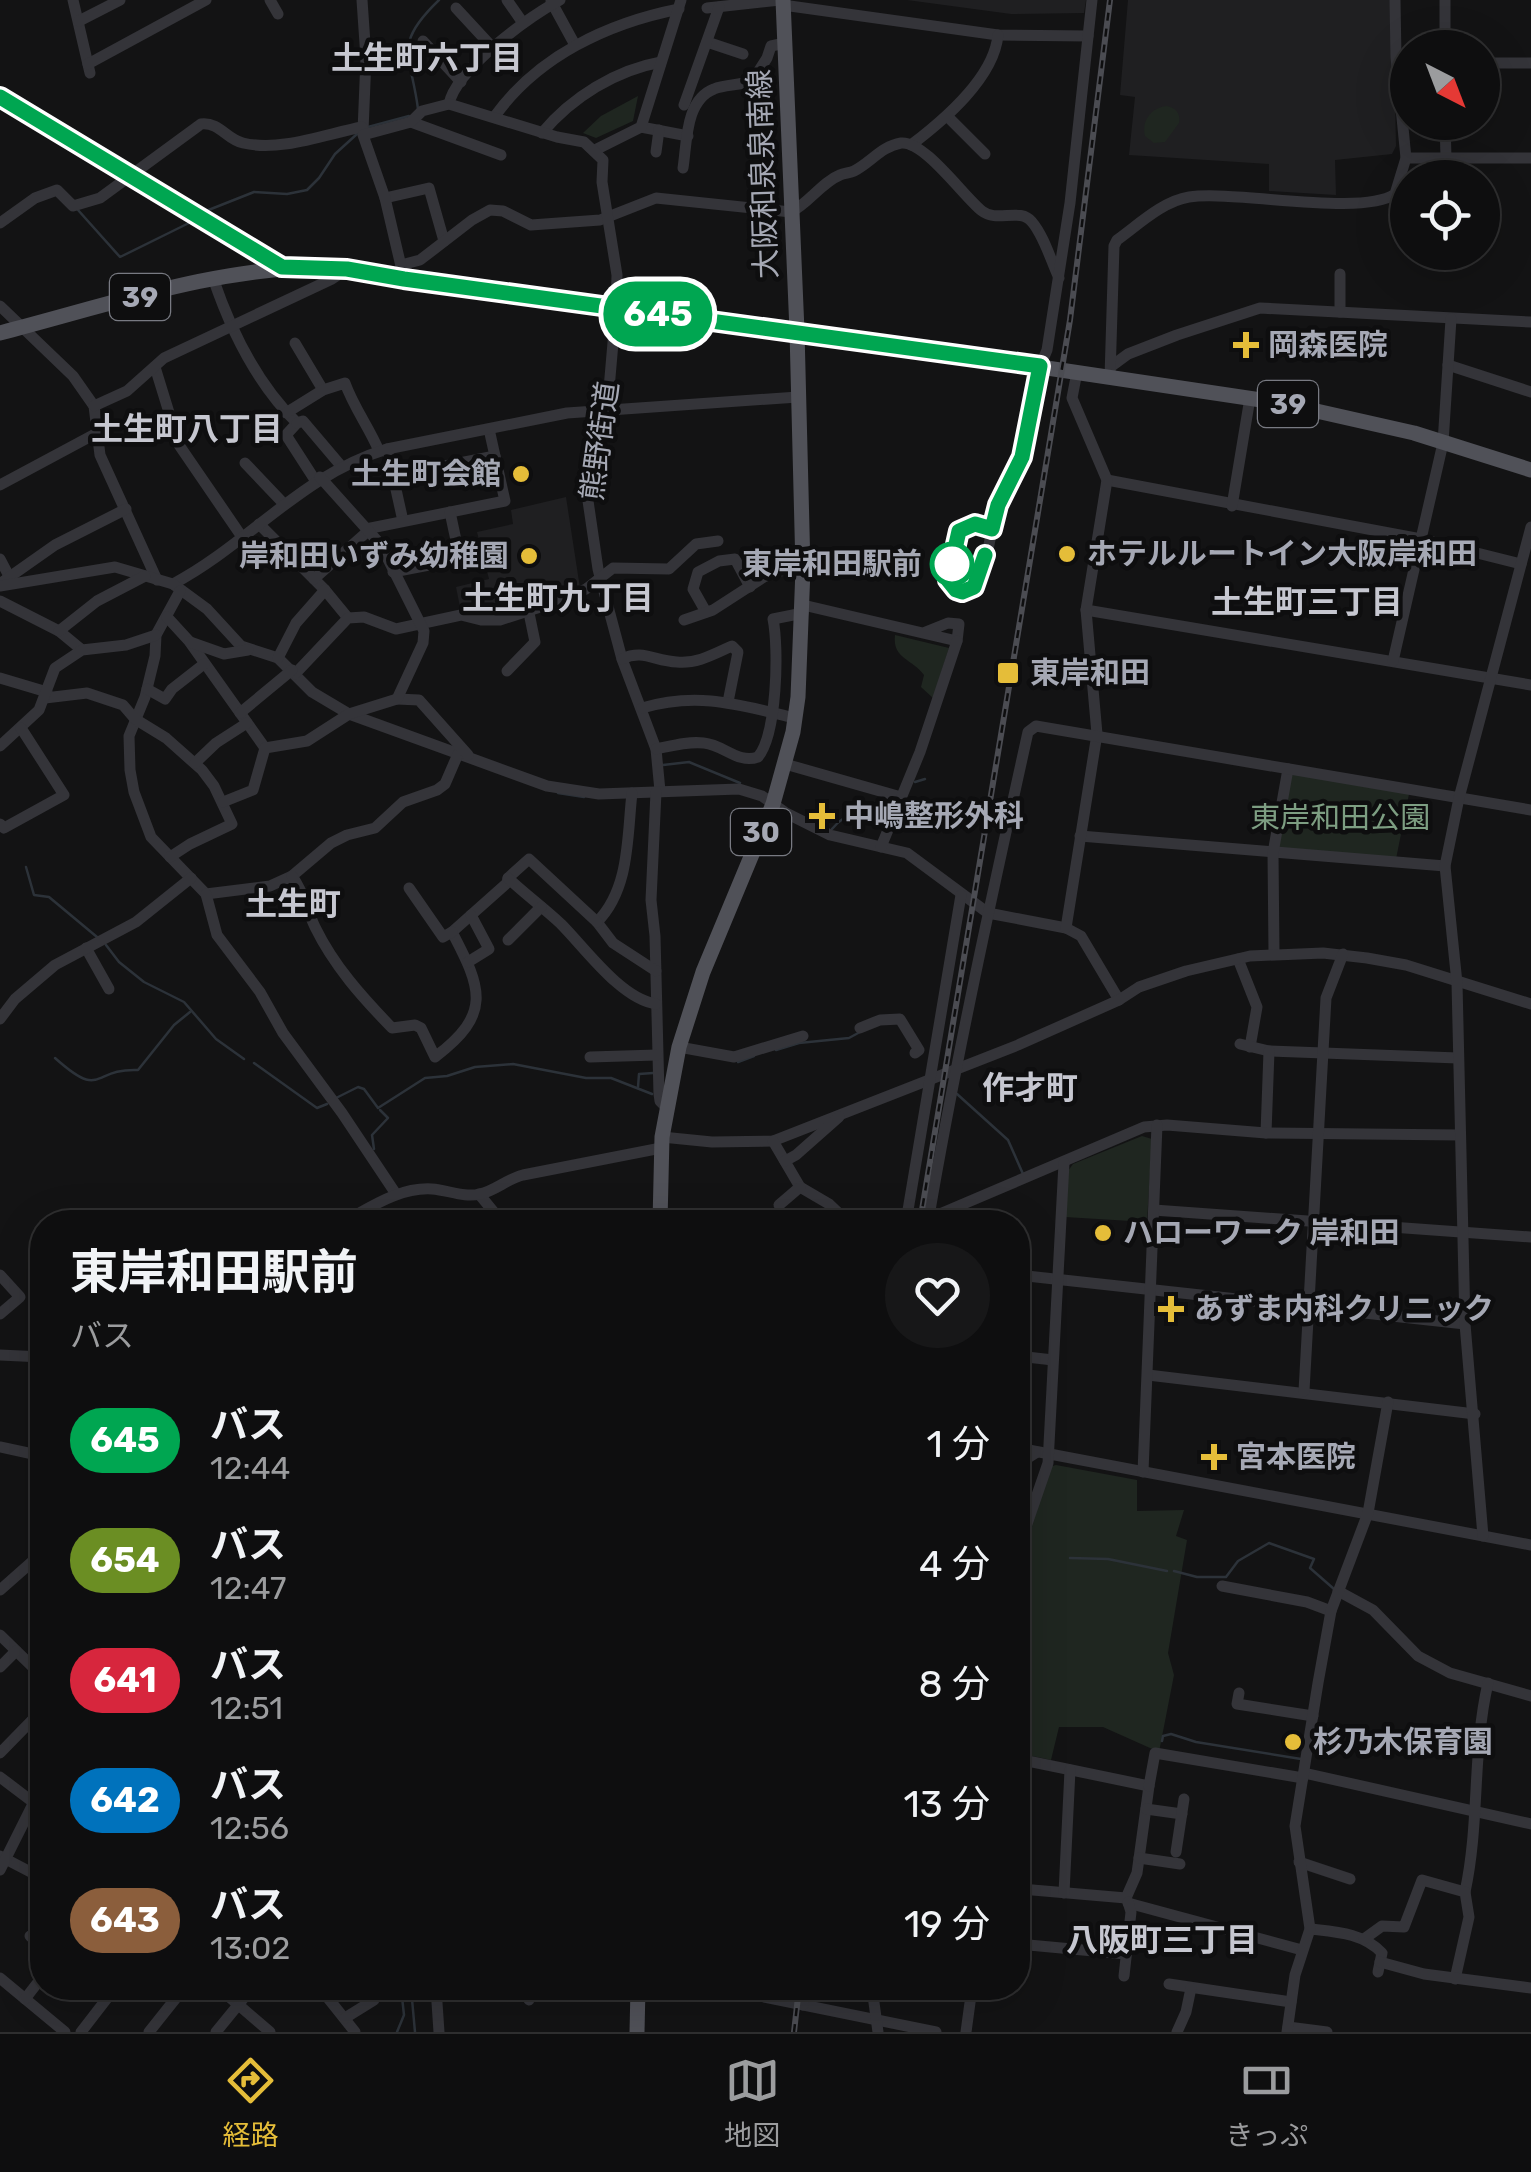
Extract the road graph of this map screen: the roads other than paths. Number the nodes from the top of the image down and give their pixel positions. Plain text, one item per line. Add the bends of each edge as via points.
1 (73, 0) edge
2 (120, 0) edge
3 (206, 0) edge
4 (270, 0) edge
5 (362, 0) edge
6 (507, 0) edge
7 (1092, 0) edge
8 (1395, 0) edge
9 (1444, 0) edge
10 (554, 1) edge
11 (782, 2) edge
12 (680, 4) edge
13 (456, 8) dead end
14 (278, 14) dead end
15 (79, 21) junction
16 (523, 23) junction
17 (1445, 30) edge
18 (998, 35) junction
19 (1088, 36) junction
20 (423, 41) dead end
21 (706, 42) junction
22 (785, 42) junction
23 (576, 45) junction
24 (493, 48) junction
25 (743, 54) dead end
26 (662, 62) junction
27 (1500, 63) edge
28 (1531, 63) edge
29 (461, 82) junction
30 (0, 96) edge
31 (449, 104) junction
32 (684, 105) dead end
33 (495, 116) junction
34 (948, 117) junction
35 (411, 122) junction
36 (641, 127) junction
37 (659, 130) junction
38 (363, 131) junction
39 (542, 133) junction
40 (688, 136) junction
41 (1446, 140) edge
42 (911, 145) junction
43 (595, 150) junction
44 (656, 152) dead end
45 (500, 154) dead end
46 (985, 154) dead end
47 (1406, 158) junction
48 (1446, 158) junction
49 (1531, 158) edge
50 (683, 168) dead end
51 (133, 174) junction
52 (385, 198) junction
53 (791, 212) junction
54 (609, 218) junction
55 (0, 223) edge
56 (444, 242) junction
57 (282, 267) junction
58 (347, 269) junction
59 (403, 272) junction
60 (1340, 274) dead end
61 (213, 278) junction
62 (1059, 278) junction
63 (0, 306) edge
64 (616, 308) junction
65 (1340, 312) junction
66 (1450, 319) junction
67 (1531, 322) edge
68 (230, 326) junction
69 (22, 328) junction
70 (797, 331) junction
71 (0, 333) edge
72 (295, 343) dead end
73 (1448, 365) junction
74 (155, 366) junction
75 (1040, 366) junction
76 (1111, 371) junction
77 (1077, 372) junction
78 (323, 390) junction
79 (1531, 392) edge
80 (798, 397) junction
81 (1250, 398) junction
82 (94, 406) junction
83 (286, 412) junction
84 (606, 412) junction
85 (296, 423) junction
86 (489, 429) junction
87 (95, 434) junction
88 (1443, 443) junction
89 (383, 450) junction
90 (495, 456) junction
91 (246, 463) dead end
92 (342, 467) junction
93 (1531, 470) edge
94 (394, 476) junction
95 (318, 479) junction
96 (1107, 480) junction
97 (0, 485) edge
98 (284, 504) junction
99 (1232, 506) junction
100 (126, 509) junction
101 (450, 512) junction
102 (403, 521) junction
103 (260, 524) junction
104 (1531, 527) edge
105 (992, 529) junction
106 (367, 530) junction
107 (242, 538) junction
108 (1422, 539) junction
109 (718, 542) dead end
110 (0, 559) edge
111 (1521, 564) junction
112 (802, 569) junction
113 (394, 572) junction
114 (600, 575) junction
115 (151, 578) junction
116 (314, 578) junction
117 (4, 583) edge
118 (176, 588) junction
119 (750, 588) junction
120 (326, 590) junction
121 (0, 601) edge
122 (802, 609) junction
123 (1086, 610) junction
124 (528, 612) junction
125 (706, 612) junction
126 (167, 618) junction
127 (348, 618) junction
128 (684, 620) dead end
129 (420, 623) junction
130 (60, 631) junction
131 (156, 634) junction
132 (189, 641) junction
133 (82, 650) junction
134 (248, 650) junction
135 (278, 658) junction
136 (622, 659) junction
137 (1393, 661) junction
138 (204, 664) junction
139 (506, 671) dead end
140 (293, 672) junction
141 (0, 678) edge
142 (1491, 678) junction
143 (1531, 685) edge
144 (146, 689) junction
145 (46, 695) junction
146 (397, 699) junction
147 (728, 702) junction
148 (642, 708) junction
149 (772, 712) junction
150 (348, 714) junction
151 (244, 718) junction
152 (795, 718) junction
153 (135, 719) junction
154 (20, 728) junction
155 (1096, 734) junction
156 (0, 746) edge
157 (266, 748) junction
158 (656, 749) junction
159 (464, 756) junction
160 (195, 763) junction
161 (785, 764) junction
162 (1288, 768) junction
163 (658, 791) junction
164 (632, 793) junction
165 (901, 798) junction
166 (1459, 798) junction
167 (223, 802) junction
168 (772, 804) junction
169 (1531, 810) edge
170 (0, 824) edge
171 (1080, 836) junction
172 (881, 846) junction
173 (1273, 853) junction
174 (170, 858) junction
175 (1446, 866) junction
176 (292, 876) junction
177 (191, 878) junction
178 (508, 878) junction
179 (409, 888) dead end
180 (206, 894) junction
181 (961, 895) junction
182 (541, 907) junction
183 (988, 913) junction
184 (471, 915) junction
185 (598, 922) junction
186 (1066, 928) junction
187 (452, 932) junction
188 (508, 940) dead end
189 (86, 948) junction
190 (1274, 953) junction
191 (1343, 954) junction
192 (1238, 959) junction
193 (468, 962) junction
194 (656, 971) junction
195 (1456, 982) junction
196 (108, 990) dead end
197 (1119, 1000) junction
198 (5, 1001) edge
199 (656, 1004) junction
200 (1531, 1004) edge
201 (0, 1019) edge
202 (860, 1028) dead end
203 (803, 1036) dead end
204 (903, 1038) dead end
205 (678, 1047) junction
206 (1268, 1050) junction
207 (917, 1052) junction
208 (1324, 1054) junction
209 (656, 1055) junction
210 (590, 1057) dead end
211 (1458, 1058) junction
212 (955, 1069) junction
213 (932, 1074) junction
214 (666, 1106) junction
215 (842, 1114) junction
216 (1156, 1126) junction
217 (1266, 1132) junction
218 (1318, 1133) junction
219 (1460, 1135) junction
220 (773, 1141) junction
221 (662, 1142) junction
222 (785, 1161) junction
223 (1064, 1163) junction
224 (800, 1187) junction
225 (396, 1194) junction
226 (479, 1194) junction
227 (779, 1205) dead end
228 (368, 1210) edge
229 (492, 1210) edge
230 (660, 1210) edge
231 (835, 1210) edge
232 (908, 1210) edge
233 (930, 1210) edge
234 (954, 1210) edge
235 (1154, 1210) junction
236 (1314, 1220) junction
237 (1464, 1234) junction
238 (1531, 1237) edge
239 (0, 1274) edge
240 (1030, 1275) edge
241 (1059, 1279) junction
242 (1152, 1288) junction
243 (1307, 1305) junction
244 (0, 1314) edge
245 (1466, 1324) junction
246 (0, 1355) edge
247 (30, 1356) edge
248 (1030, 1357) edge
249 (1053, 1360) junction
250 (1148, 1375) junction
251 (1304, 1391) junction
252 (1388, 1402) junction
253 (1475, 1414) junction
254 (0, 1448) edge
255 (1030, 1450) edge
256 (1043, 1453) junction
257 (30, 1454) edge
258 (1030, 1459) edge
259 (1142, 1472) junction
260 (1030, 1503) edge
261 (1368, 1514) junction
262 (1484, 1536) junction
263 (1531, 1546) edge
264 (30, 1563) edge
265 (1222, 1586) dead end
266 (0, 1590) edge
267 (1338, 1591) junction
268 (1332, 1611) junction
269 (0, 1635) edge
270 (16, 1651) junction
271 (30, 1664) edge
272 (0, 1667) edge
273 (1488, 1683) junction
274 (1239, 1693) dead end
275 (1531, 1696) edge
276 (1313, 1716) junction
277 (30, 1722) edge
278 (0, 1753) edge
279 (1030, 1761) edge
280 (1070, 1770) junction
281 (1304, 1776) junction
282 (0, 1777) edge
283 (1149, 1786) junction
284 (30, 1796) edge
285 (1184, 1799) dead end
286 (1146, 1809) junction
287 (1475, 1810) junction
288 (1182, 1814) junction
289 (30, 1817) edge
290 (1531, 1824) edge
291 (1139, 1858) junction
292 (1, 1862) edge
293 (1299, 1862) junction
294 (30, 1873) edge
295 (1350, 1879) dead end
296 (1030, 1890) edge
297 (1465, 1892) junction
298 (1064, 1893) junction
299 (1127, 1900) junction
300 (1310, 1928) junction
301 (1364, 1939) junction
302 (1030, 1945) edge
303 (1302, 1950) junction
304 (1126, 1954) junction
305 (1124, 1976) dead end
306 (0, 1978) edge
307 (1455, 1979) junction
308 (1170, 1984) dead end
309 (1191, 1988) junction
310 (1531, 1988) edge
311 (30, 1993) edge
312 (25, 1999) junction
313 (105, 2000) edge
314 (174, 2000) edge
315 (233, 2000) edge
316 (242, 2000) edge
317 (330, 2000) edge
318 (374, 2000) dead end
319 (437, 2000) edge
320 (638, 2000) edge
321 (794, 2000) edge
322 (805, 2000) edge
323 (874, 2000) edge
324 (970, 2000) edge
325 (1291, 2002) junction
326 (238, 2004) junction
327 (804, 2005) junction
328 (346, 2018) junction
329 (878, 2027) edge
330 (1287, 2029) edge
331 (64, 2032) edge
332 (81, 2032) edge
333 (149, 2032) edge
334 (216, 2032) edge
335 (270, 2032) edge
336 (356, 2032) edge
337 (439, 2032) edge
338 (637, 2032) edge
339 (936, 2032) edge
340 (966, 2032) edge
341 (1177, 2032) edge
342 (1327, 2032) edge

1 - 15 street
2 - 15 street
3 - 15 street via 89,69
4 - 14 street
5 - 38 street
6 - 16 street
7 - 19 street
8 - 47 street
9 - 17 street
10 - 16 street
10 - 23 street
11 - 18 street
11 - 21 street via 713,7
11 - 22 main road, 大阪和泉泉南線 / 30
12 - 23 street
12 - 26 street
13 - 24 street
16 - 24 street
18 - 19 street
18 - 34 street via 997,50
19 - 62 street
20 - 29 street
21 - 25 street
21 - 32 street
22 - 40 street via 770,46 753,80 699,99
22 - 53 main road, 大阪和泉泉南線 / 30
23 - 33 street via 526,82
24 - 29 street
26 - 36 street
26 - 39 street via 593,90
27 - 28 street
29 - 31 street
30 - 51 street
31 - 33 street
31 - 35 street via 422,111
33 - 39 street
34 - 42 street
34 - 46 street
35 - 38 street
35 - 45 street
36 - 37 street
36 - 43 street
37 - 40 street
37 - 44 street
38 - 51 street via 267,145 238,142 206,122
38 - 52 street
39 - 43 street
40 - 50 street
41 - 48 street
42 - 53 street via 884,150 838,175
42 - 62 street via 982,211 1032,221
43 - 54 street, 熊野街道 via 603,160
47 - 48 street
47 - 76 street via 1400,186 1389,198 1191,196 1117,240
48 - 49 street
51 - 55 street via 86,205 73,206 56,190
51 - 57 street
52 - 56 street via 429,188
52 - 59 street
53 - 54 street via 656,198
53 - 70 main road, 大阪和泉泉南線 / 30
54 - 56 street via 531,225 490,210
54 - 64 street, 熊野街道
56 - 59 street
57 - 58 main road, 39
57 - 61 main road, 39
58 - 59 main road, 39
58 - 68 street
59 - 64 main road, 39
60 - 65 street
61 - 68 street
61 - 69 main road, 39
62 - 75 street
63 - 69 street
64 - 70 main road, 39
64 - 84 street, 熊野街道
65 - 66 street
65 - 76 street via 1279,307 1236,314 1128,354
66 - 67 street
66 - 73 street
68 - 74 street
68 - 83 street
69 - 71 main road, 39
69 - 82 street
70 - 75 main road, 39
70 - 80 main road, 大阪和泉泉南線 / 30
72 - 78 street
73 - 79 street
73 - 88 street
74 - 82 street via 128,391
74 - 107 street via 179,445
75 - 77 main road, 39
75 - 105 street via 1022,457
76 - 77 main road, 39
76 - 81 main road, 39
77 - 96 street via 1072,398
78 - 83 street
78 - 89 street via 345,383
80 - 84 street
80 - 112 main road, 大阪和泉泉南線 / 30
81 - 88 main road, 39
81 - 99 street
82 - 87 street
83 - 85 street
84 - 86 street
84 - 114 street, 熊野街道 via 587,494
85 - 92 street via 311,426
85 - 95 street via 286,435
86 - 89 street
86 - 90 street
87 - 97 street
87 - 100 street
88 - 93 main road, 39
88 - 108 street
89 - 92 street
89 - 94 street
90 - 94 street
90 - 101 street via 505,501
91 - 98 street
92 - 95 street
94 - 102 street
95 - 98 street
95 - 106 street
96 - 99 street
96 - 123 street
98 - 103 street
99 - 108 street
100 - 115 street
100 - 117 street via 55,545
101 - 102 street
101 - 113 street via 460,559
102 - 106 street
103 - 107 street
103 - 116 street
104 - 111 street
105 - 105 street via 978,581 956,590 948,580 959,531 975,524
106 - 113 street
106 - 116 street
107 - 118 street
108 - 111 street
108 - 137 street
109 - 114 street via 696,544 669,569 613,568
110 - 117 street
111 - 142 street
112 - 119 street via 778,571
112 - 122 main road, 大阪和泉泉南線 / 30
113 - 129 street
114 - 124 street via 586,589
114 - 136 street, 熊野街道
115 - 117 street via 114,567
115 - 118 street
115 - 130 street via 97,600
116 - 120 street
118 - 126 street
118 - 134 street
119 - 125 street
119 - 125 street via 735,559 698,572 694,589
120 - 127 street
120 - 135 street
121 - 130 street
122 - 149 street via 773,619
122 - 152 main road, 大阪和泉泉南線 / 30
122 - 165 street via 923,633 955,622 961,628
123 - 137 street
123 - 155 street
124 - 129 street via 500,620 461,614
124 - 139 street via 535,642
125 - 128 street
126 - 131 street
126 - 132 street
127 - 129 street via 364,616 396,629
127 - 140 street
129 - 146 street via 423,643
130 - 133 street
131 - 133 street
131 - 144 street
132 - 134 street via 224,654
132 - 138 street
133 - 145 street via 56,668
134 - 135 street
135 - 140 street
136 - 147 street via 643,652 690,662 732,646 738,652
136 - 148 street, 熊野街道
137 - 142 street
138 - 144 street via 165,699
138 - 151 street
140 - 150 street
140 - 151 street
141 - 145 street
142 - 143 street
142 - 166 street
144 - 153 street
145 - 153 street via 87,693 123,705
145 - 154 street
146 - 150 street
146 - 159 street via 418,700
147 - 148 street via 671,699
147 - 149 street
148 - 158 street, 熊野街道
149 - 152 street
149 - 158 street via 763,751 751,760 705,743
150 - 157 street via 306,741
150 - 159 street
151 - 157 street
151 - 160 street
152 - 161 main road, 大阪和泉泉南線 / 30
153 - 160 street
153 - 174 street via 129,736 134,792 151,837
154 - 156 street
154 - 170 street via 64,795 4,828
155 - 162 street
155 - 171 street
155 - 183 street via 1036,726 1028,732
157 - 167 street via 253,790
158 - 163 street, 熊野街道
159 - 164 street via 570,792
159 - 176 street via 437,790 403,802 375,828 331,843
160 - 167 street
161 - 165 street
161 - 168 main road, 大阪和泉泉南線 / 30
162 - 166 street
162 - 173 street
163 - 164 street
163 - 168 street via 739,789
163 - 194 street, 熊野街道 via 651,900
164 - 185 street via 622,880
165 - 172 street
166 - 169 street
166 - 175 street
167 - 174 street via 230,827
168 - 172 street via 830,835
168 - 205 main road, 大阪和泉泉南線 / 30
171 - 173 street
171 - 186 street
172 - 181 street via 907,853
173 - 175 street
173 - 190 street
174 - 177 street
175 - 195 street
176 - 180 street via 270,886
176 - 193 street via 340,970 392,1028 422,1028 435,1057 470,1026 477,983
177 - 180 street
177 - 189 street via 136,922
178 - 182 street
178 - 184 street
178 - 185 street via 529,859
179 - 187 street via 443,937
180 - 225 street via 217,935
181 - 183 street
181 - 213 street
182 - 188 street
182 - 199 street via 612,978
183 - 186 street
183 - 212 street
184 - 187 street
184 - 193 street via 488,950
185 - 194 street via 613,943
186 - 197 street via 1081,936
187 - 193 street
189 - 196 street
189 - 198 street
190 - 191 street
190 - 192 street
191 - 195 street
191 - 208 street via 1326,998
192 - 197 street via 1186,970
192 - 206 street via 1257,1007 1245,1046
194 - 199 street, 熊野街道
195 - 200 street
195 - 211 street
197 - 212 street
198 - 201 street
199 - 209 street, 熊野街道
202 - 207 street via 900,1019
203 - 205 street via 734,1058
204 - 207 street
205 - 214 main road, 大阪和泉泉南線 / 30
206 - 208 street
206 - 217 street
207 - 213 street
208 - 211 street
208 - 218 street
209 - 210 street
209 - 214 street, 熊野街道
211 - 219 street
212 - 213 street
212 - 233 street
213 - 215 street
213 - 232 street
214 - 221 main road, 大阪和泉泉南線 / 30
215 - 220 street
215 - 222 street
216 - 217 street
216 - 223 street
216 - 235 street
217 - 218 street
218 - 219 street
218 - 236 street
219 - 237 street
220 - 221 street
220 - 222 street
221 - 226 street via 523,1174
221 - 230 main road, 大阪和泉泉南線 / 30
222 - 224 street
223 - 234 street
223 - 241 street
224 - 227 street
224 - 231 street
225 - 226 street via 430,1188
225 - 228 street
226 - 229 street
235 - 236 street
235 - 242 street
236 - 237 street
236 - 243 street
237 - 238 street
237 - 245 street
239 - 244 street via 20,1297
240 - 241 street
241 - 242 street
241 - 249 street
242 - 243 street
242 - 250 street
243 - 245 street
243 - 251 street
245 - 253 street
246 - 247 street
248 - 249 street
249 - 256 street
250 - 251 street
250 - 259 street
251 - 252 street
252 - 253 street
252 - 261 street
253 - 262 street
254 - 257 street
255 - 256 street
256 - 258 street
256 - 259 street
256 - 260 street
259 - 261 street
261 - 262 street
261 - 267 street
262 - 263 street
264 - 266 street
265 - 268 street
267 - 268 street
267 - 273 street via 1373,1610 1418,1656
268 - 276 street
269 - 270 street
270 - 271 street
270 - 272 street
273 - 275 street
273 - 287 street
274 - 276 street via 1238,1704
276 - 281 street
277 - 278 street
279 - 280 street
280 - 283 street
280 - 298 street
281 - 283 street via 1155,1753
281 - 287 street
281 - 293 street via 1295,1826
282 - 284 street
283 - 286 street
285 - 288 street
286 - 288 street
286 - 291 street
287 - 290 street
287 - 297 street
288 - 291 street via 1176,1850 1164,1865
289 - 292 street
291 - 299 street
292 - 294 street
293 - 295 street
293 - 300 street
296 - 298 street
297 - 301 street via 1422,1880 1404,1927 1382,1926
297 - 307 street via 1469,1918
298 - 299 street
299 - 303 street
299 - 304 street
300 - 301 street
300 - 303 street
301 - 307 street via 1382,1953 1379,1967
302 - 304 street
303 - 325 street
304 - 305 street
306 - 312 street
307 - 310 street
308 - 309 street
309 - 325 street
309 - 341 street
311 - 312 street
312 - 331 street
313 - 332 street
314 - 333 street
315 - 326 street
316 - 326 street
317 - 328 street
318 - 328 street
319 - 337 street
320 - 338 main road
321 - 327 street
322 - 327 street
323 - 329 street
324 - 340 street
325 - 330 street
326 - 334 street
326 - 335 street
327 - 329 street
328 - 336 street
329 - 339 street
330 - 342 street

